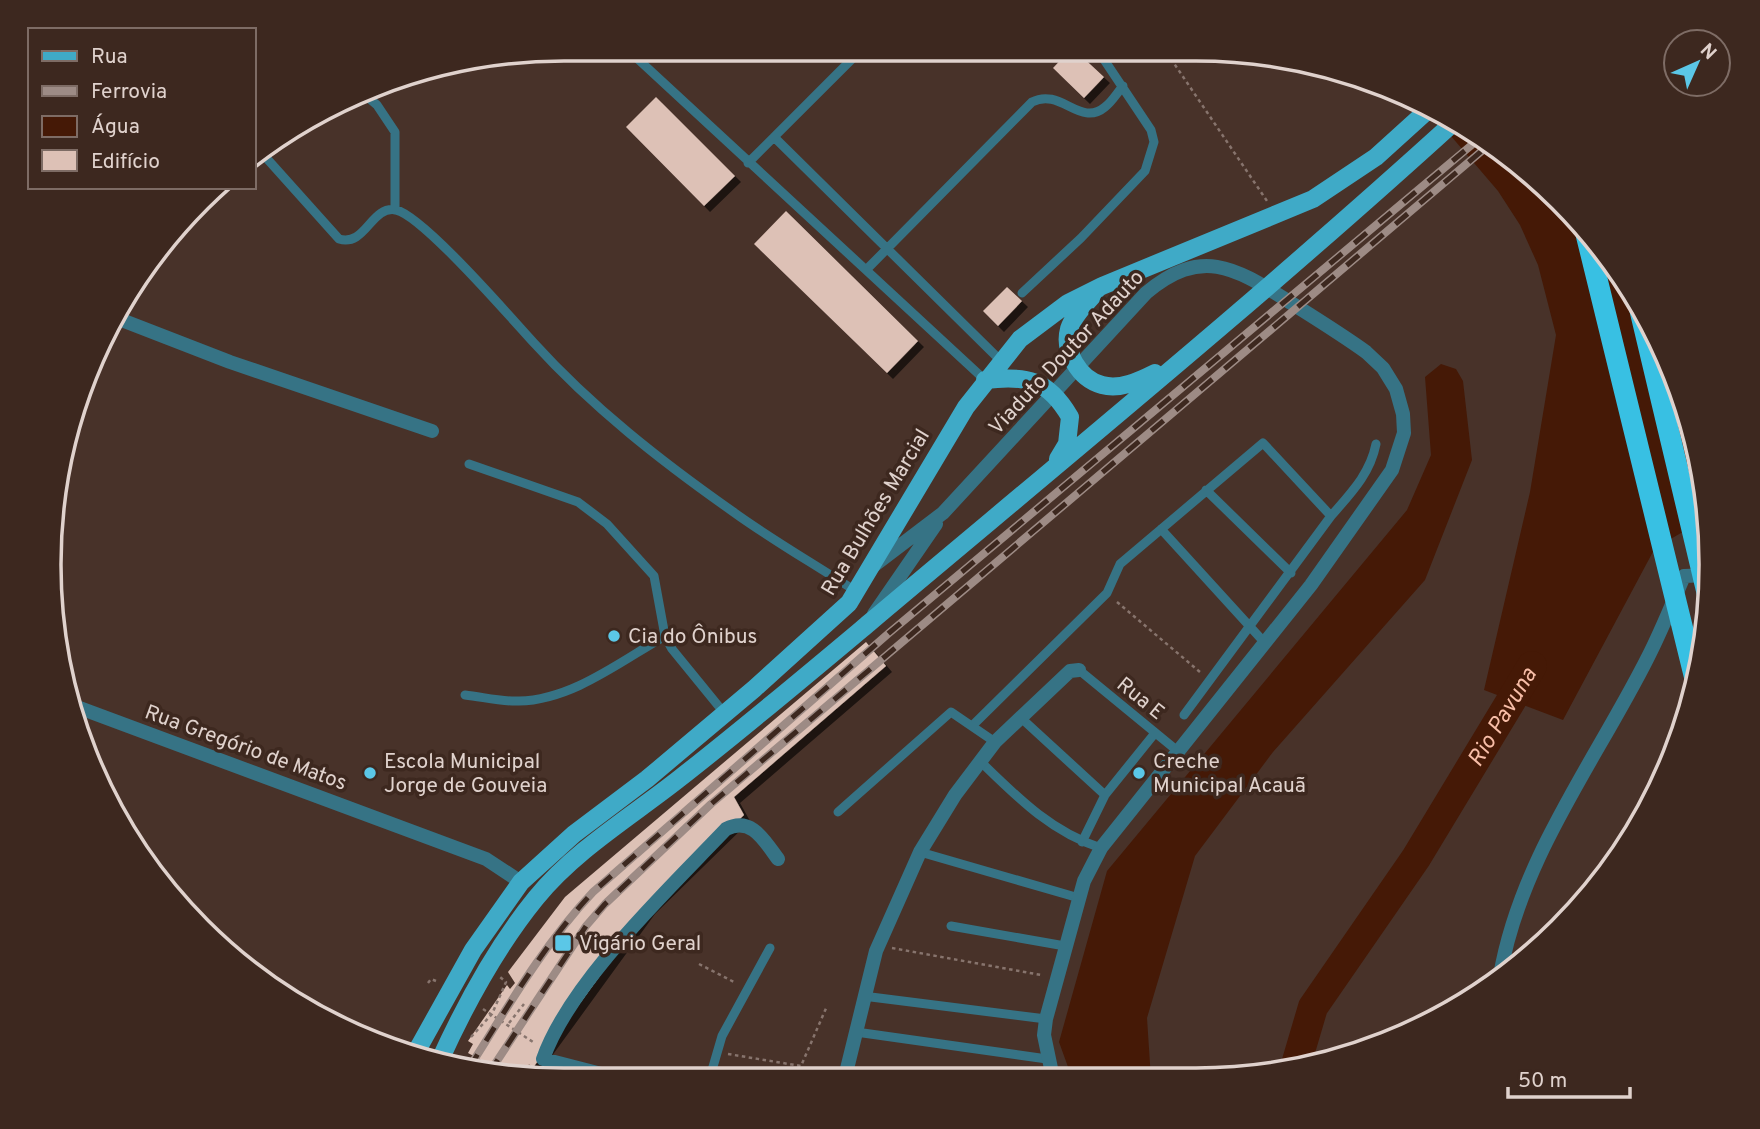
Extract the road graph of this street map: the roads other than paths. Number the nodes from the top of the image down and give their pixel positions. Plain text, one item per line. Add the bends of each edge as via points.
1 (640, 61) edge
2 (850, 61) edge
3 (1106, 61) edge
4 (1124, 86) junction
5 (372, 100) edge
6 (1422, 115) edge
7 (1447, 129) edge
8 (774, 137) junction
9 (267, 159) edge
10 (748, 163) junction
11 (395, 210) junction
12 (887, 249) junction
13 (1591, 253) edge
14 (867, 269) junction
15 (1102, 286) junction
16 (1022, 293) dead end
17 (125, 320) edge
18 (1648, 345) edge
19 (1001, 361) junction
20 (1178, 362) junction
21 (985, 380) junction
22 (432, 431) dead end
23 (1376, 444) dead end
24 (470, 464) dead end
25 (1052, 468) junction
26 (1206, 490) junction
27 (943, 513) junction
28 (1331, 516) junction
29 (1161, 529) junction
30 (1699, 558) edge
31 (872, 568) junction
32 (1291, 573) junction
33 (1699, 575) edge
34 (857, 592) junction
35 (867, 624) junction
36 (1251, 626) junction
37 (665, 636) junction
38 (1264, 642) junction
39 (1690, 658) edge
40 (1079, 670) joint
41 (754, 690) junction
42 (465, 695) dead end
43 (768, 705) junction
44 (83, 709) edge
45 (725, 714) junction
46 (1184, 715) dead end
47 (1020, 717) junction
48 (972, 726) junction
49 (1155, 733) junction
50 (995, 742) junction
51 (1180, 753) junction
52 (980, 761) junction
53 (1105, 795) junction
54 (838, 813) dead end
55 (1082, 842) junction
56 (1101, 848) junction
57 (920, 852) junction
58 (778, 859) dead end
59 (521, 882) junction
60 (1079, 898) junction
61 (951, 926) dead end
62 (1065, 946) junction
63 (770, 948) dead end
64 (1502, 964) edge
65 (863, 996) junction
66 (1046, 1019) junction
67 (856, 1032) junction
68 (419, 1046) edge
69 (443, 1053) edge
70 (1047, 1059) junction
71 (578, 1068) edge
72 (712, 1068) edge
73 (847, 1068) edge
74 (1050, 1068) edge

1 - 10 lane
2 - 8 lane
3 - 4 lane
4 - 12 lane via 1096,112 1081,112 1052,97 1032,102
4 - 16 lane via 1154,142 1145,171
5 - 11 lane via 395,132
6 - 15 main road, Rua Bulhões Marcial via 1350,176 1313,199
7 - 20 main road
8 - 10 lane
8 - 12 lane
9 - 11 lane via 339,239 351,241 382,212
10 - 14 lane
11 - 34 lane via 410,217 463,266 575,388 604,412 733,512
12 - 14 lane
12 - 19 lane
13 - 39 highway
14 - 21 lane
15 - 19 main road, Rua Bulhões Marcial via 1039,323
15 - 20 main road via 1070,326 1066,344 1084,374 1100,385 1114,386 1133,383
17 - 22 street via 230,362
18 - 30 highway
19 - 21 main road, Rua Bulhões Marcial
20 - 25 main road
21 - 25 main road via 1015,377 1036,382 1063,405 1070,417 1070,430
21 - 31 main road, Rua Bulhões Marcial
23 - 28 lane via 1362,480
24 - 37 lane via 578,502 607,524 654,576
25 - 35 main road
26 - 28 lane via 1263,443
26 - 29 lane
26 - 32 lane
27 - 31 street, Viaduto Doutor Adauto
27 - 35 street, Viaduto Doutor Adauto
27 - 38 street, Viaduto Doutor Adauto via 1146,293 1177,272 1194,267 1241,272 1366,352 1396,389 1403,414 1402,442 1392,470 1311,585
28 - 32 lane
29 - 36 lane
29 - 48 lane via 1120,564 1107,593
31 - 34 main road, Rua Bulhões Marcial
32 - 36 lane
33 - 64 street via 1684,576 1648,659 1530,876
34 - 41 main road, Rua Bulhões Marcial via 840,614
35 - 43 main road
36 - 38 lane
36 - 46 lane
37 - 42 lane via 589,680 553,695 519,701
37 - 45 lane
38 - 51 street, Viaduto Doutor Adauto
40 - 47 street via 1070,671
40 - 49 lane, Rua E
41 - 43 main road
41 - 45 main road, Rua Bulhões Marcial
43 - 69 main road via 550,882 513,930
44 - 59 street, Rua Gregório de Matos via 486,859
45 - 59 main road, Rua Bulhões Marcial
47 - 50 street
47 - 53 lane
48 - 50 lane
48 - 54 lane via 949,713
49 - 51 lane, Rua E
49 - 53 lane
50 - 52 street
51 - 56 street, Viaduto Doutor Adauto
52 - 55 lane via 1028,808
52 - 57 street
53 - 55 lane
55 - 56 lane
56 - 60 street, Viaduto Doutor Adauto
57 - 60 lane
57 - 65 street via 878,946
58 - 71 street via 748,825 726,829 653,906 561,1021 543,1059
59 - 68 main road, Rua Bulhões Marcial via 473,950
60 - 62 street, Viaduto Doutor Adauto
61 - 62 lane
62 - 66 street, Viaduto Doutor Adauto
63 - 72 lane via 715,1052
65 - 66 lane
65 - 67 street
66 - 70 street, Viaduto Doutor Adauto
67 - 70 lane
67 - 73 street
70 - 74 street, Viaduto Doutor Adauto

